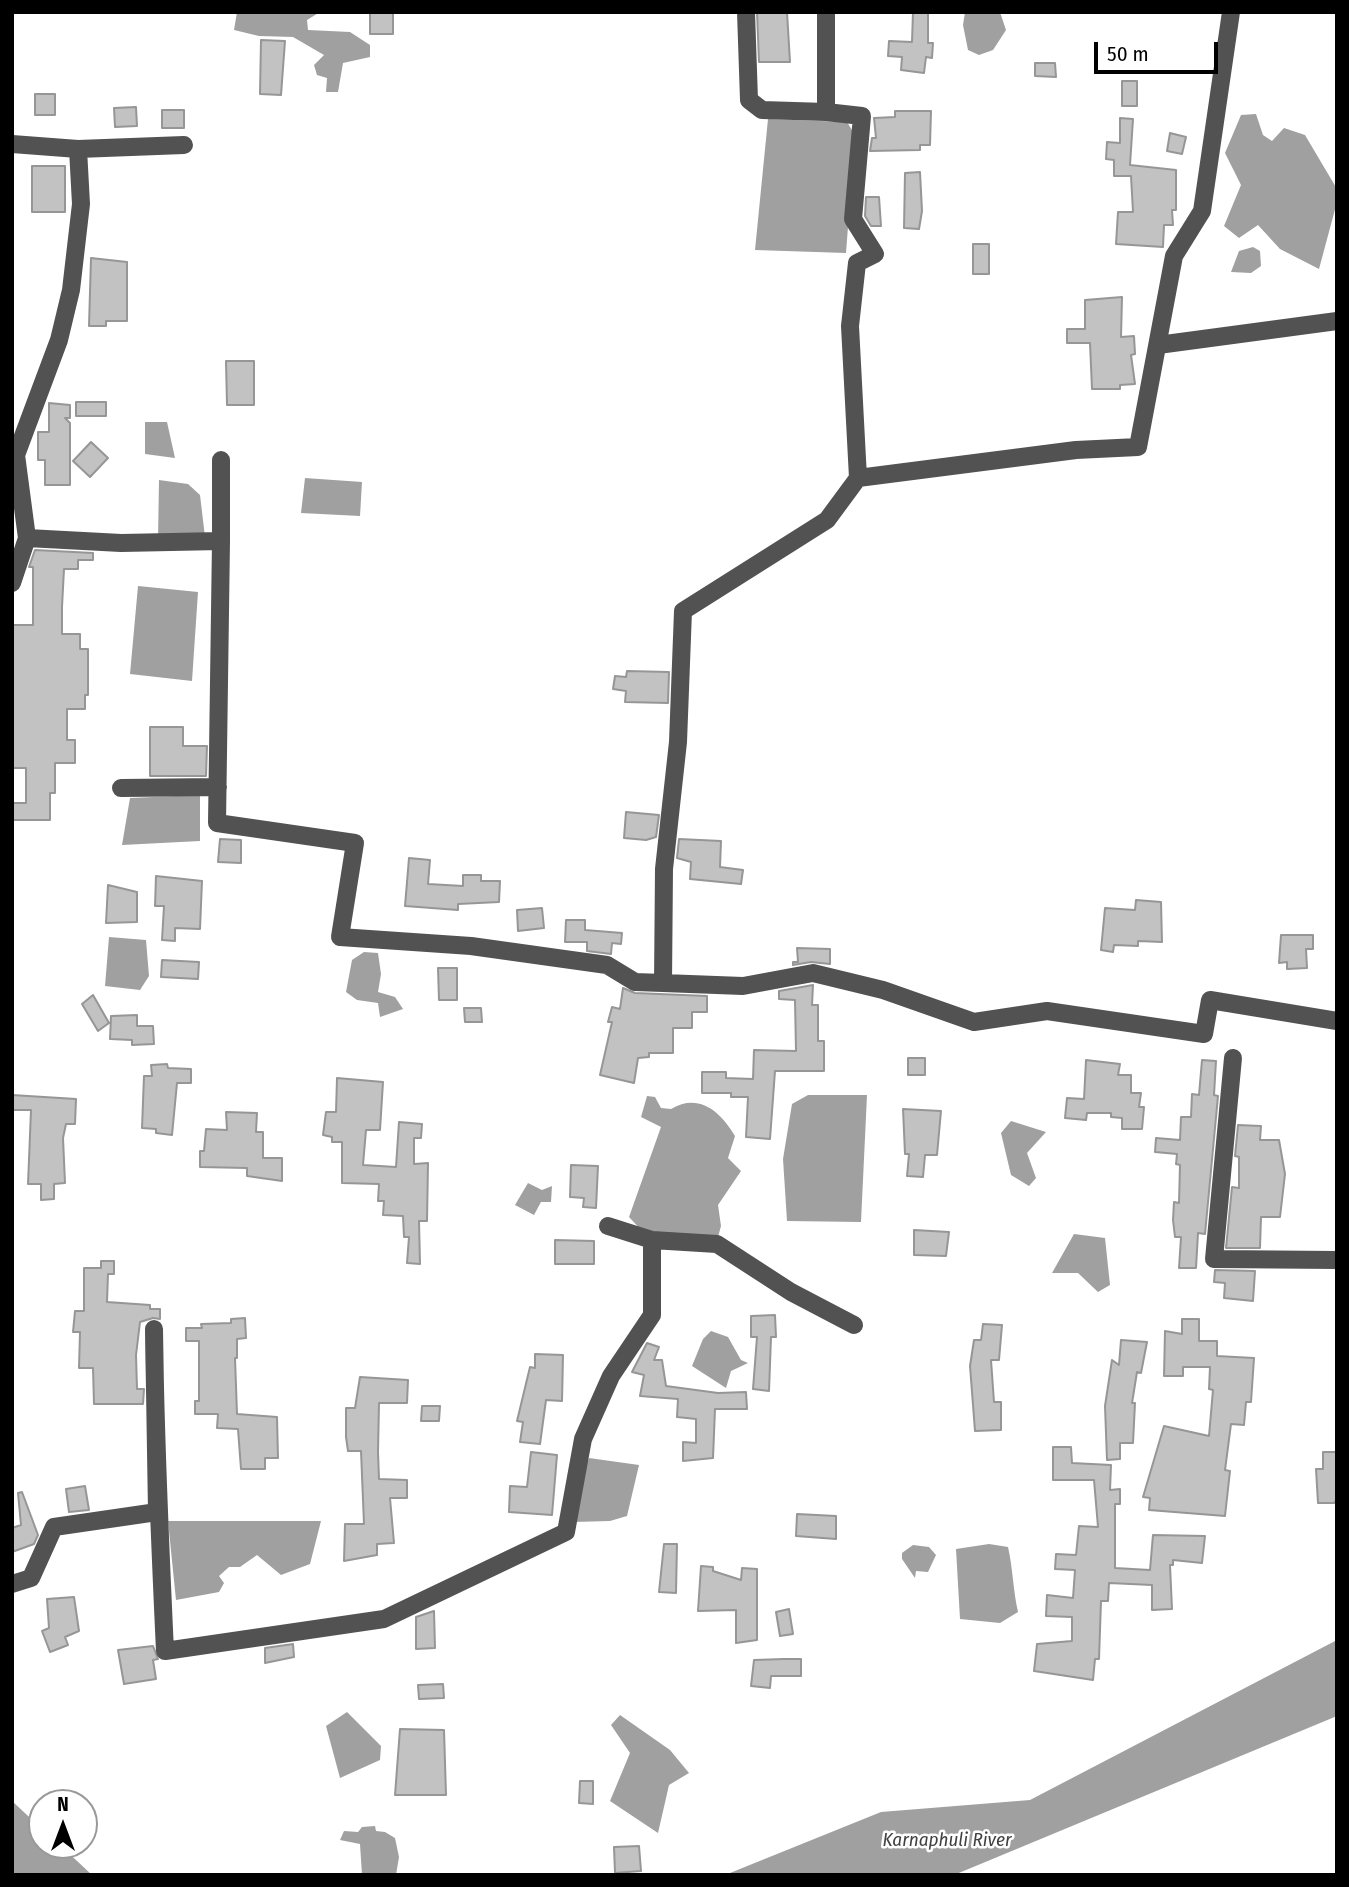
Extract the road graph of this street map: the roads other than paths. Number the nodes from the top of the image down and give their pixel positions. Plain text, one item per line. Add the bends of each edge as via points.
1 (746, 12) edge
2 (826, 12) edge
3 (1231, 12) edge
4 (826, 112) junction
5 (12, 144) edge
6 (184, 145) dead end
7 (78, 149) junction
8 (1337, 321) edge
9 (1157, 345) junction
10 (221, 460) dead end
11 (858, 478) junction
12 (26, 538) junction
13 (221, 541) junction
14 (12, 583) edge
15 (218, 787) junction
16 (121, 788) dead end
17 (663, 983) junction
18 (1337, 1021) edge
19 (1233, 1058) dead end
20 (608, 1226) dead end
21 (652, 1240) junction
22 (1337, 1260) edge
23 (854, 1325) dead end
24 (157, 1512) junction
25 (12, 1584) edge

1 - 4 street via 749,100 762,110
2 - 4 street
3 - 9 street via 1202,211 1174,256
4 - 11 street via 862,116 853,219 875,254 857,263 850,326
5 - 7 street
6 - 7 street
7 - 12 street via 81,204 71,290 59,340 16,455
8 - 9 street
9 - 11 street via 1138,447 1076,450
10 - 13 street
11 - 17 street via 827,520 683,611 678,742 664,869
12 - 13 street via 121,543
12 - 14 street
13 - 15 street
15 - 16 street
15 - 17 street via 217,823 355,843 340,937 512,951 607,965 635,982
17 - 18 street via 743,986 813,973 883,990 974,1021 1047,1011 1204,1034 1210,1000
19 - 22 street via 1214,1259
20 - 21 street
21 - 23 street via 717,1244 791,1292
21 - 24 street via 652,1315 611,1376 583,1439 565,1532 384,1619 165,1651
24 - 24 street via 156,1486 154,1329 156,1446 156,1486 157,1499
24 - 25 street via 54,1527 31,1578

